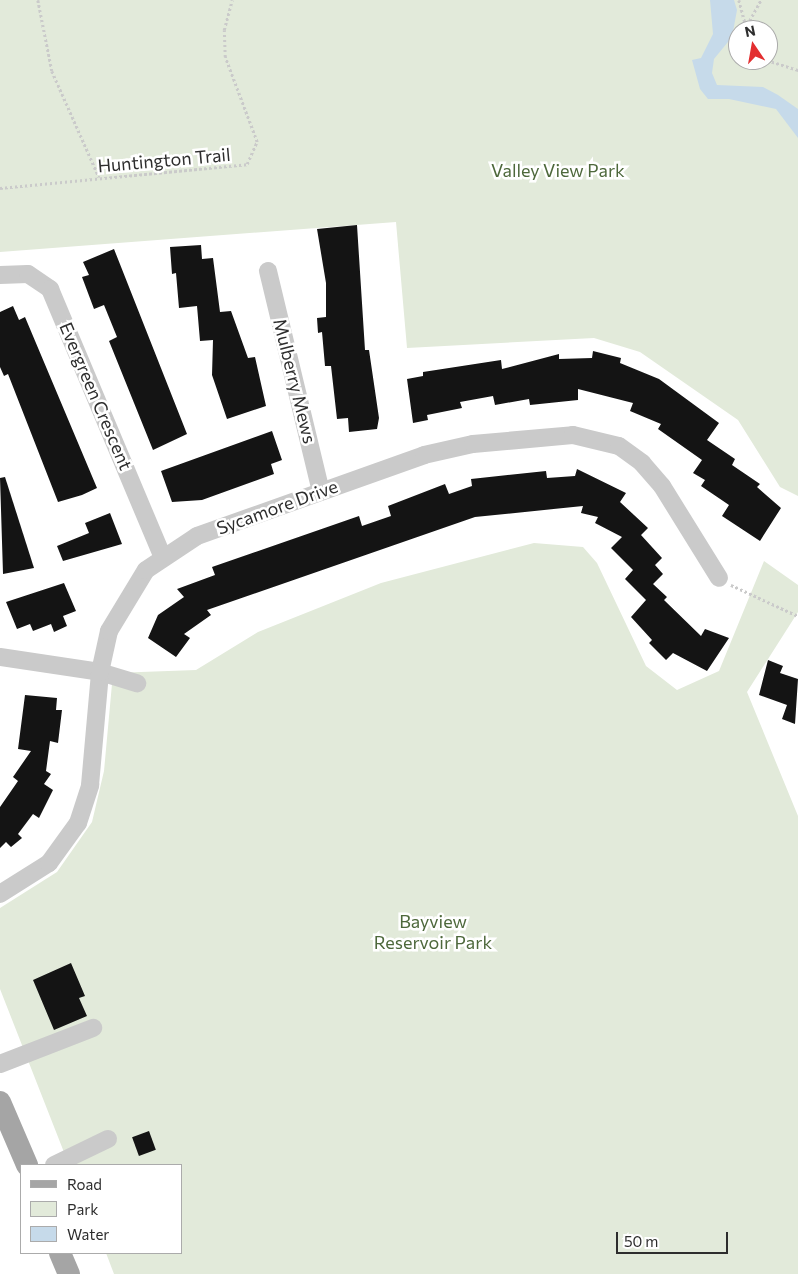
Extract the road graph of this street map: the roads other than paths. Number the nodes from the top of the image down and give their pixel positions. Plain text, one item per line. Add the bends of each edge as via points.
1 (268, 271) dead end
2 (0, 275) edge
3 (321, 492) junction
4 (162, 556) junction
5 (719, 578) road end
6 (0, 657) edge
7 (100, 672) junction
8 (137, 683) dead end
9 (0, 894) edge
10 (93, 1028) dead end
11 (0, 1064) edge
12 (0, 1102) edge
13 (108, 1140) dead end
14 (27, 1164) edge
15 (56, 1164) edge
16 (60, 1254) edge
17 (69, 1274) edge

1 - 3 street, Mulberry Mews
2 - 4 street, Evergreen Crescent via 28,274 50,289
3 - 4 street, Sycamore Drive via 197,536
3 - 5 street, Sycamore Drive via 448,448 558,435 588,436 619,446 653,474
4 - 7 street, Sycamore Drive via 119,608
6 - 7 street
7 - 8 street
7 - 9 street, Sycamore Drive via 90,785 78,823 49,863
10 - 11 street
12 - 14 main road
13 - 15 street
16 - 17 main road

